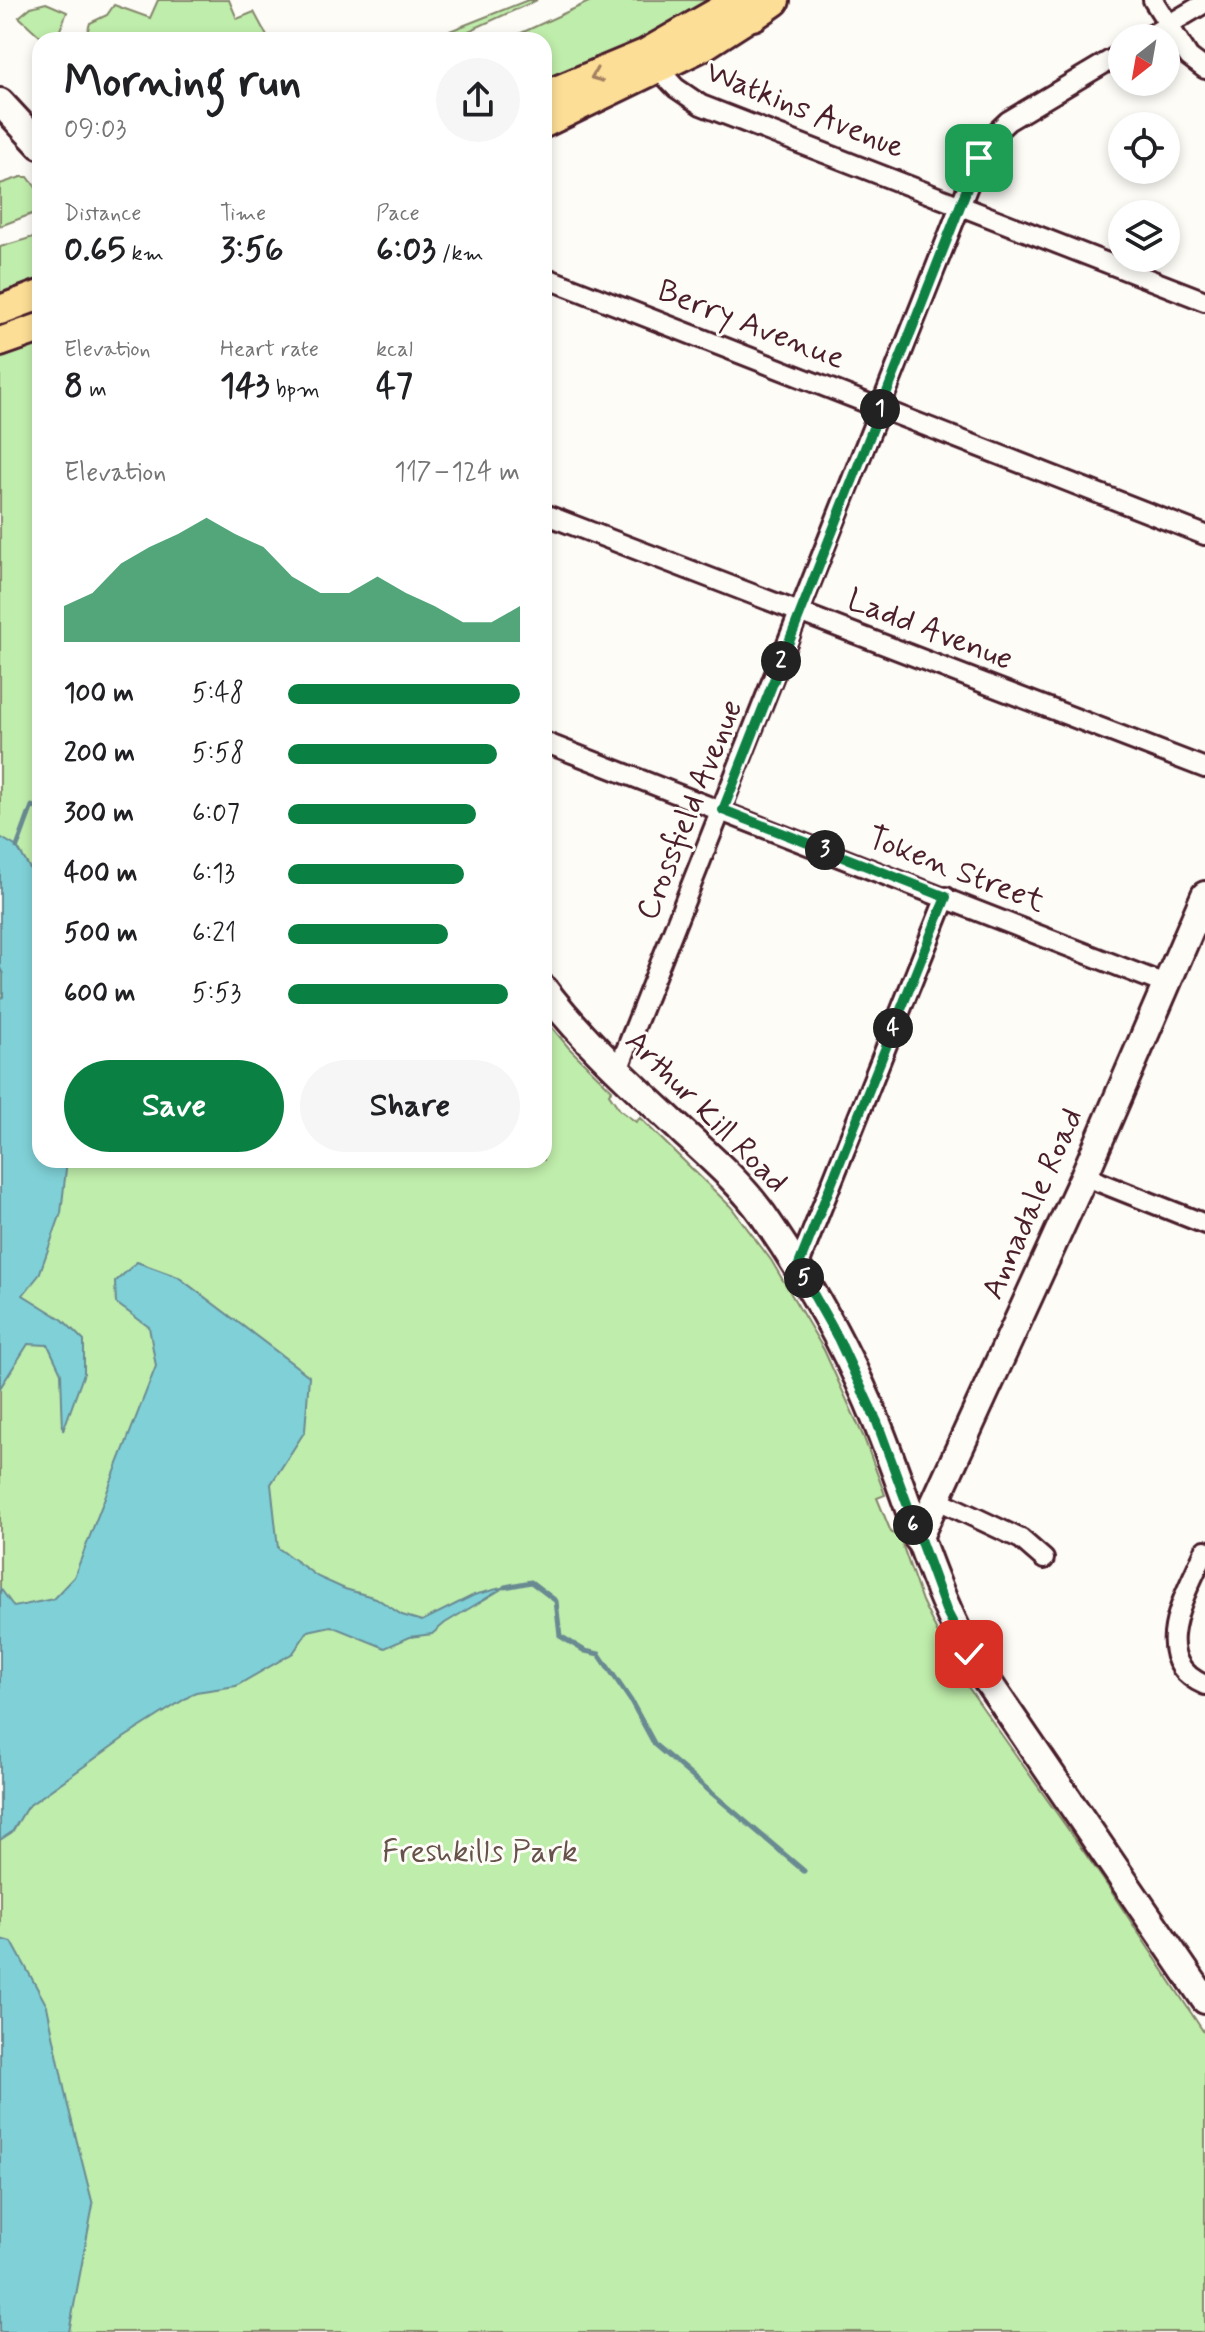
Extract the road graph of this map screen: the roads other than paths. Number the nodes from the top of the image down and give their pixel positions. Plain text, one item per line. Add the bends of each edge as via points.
1 (782, 0) edge
2 (1153, 0) edge
3 (1205, 3) edge
4 (755, 5) edge
5 (1167, 24) edge
6 (1170, 24) edge
7 (1180, 43) edge
8 (1108, 61) edge
9 (658, 69) junction
10 (1205, 69) edge
11 (552, 93) edge
12 (0, 102) edge
13 (552, 119) edge
14 (32, 136) edge
15 (960, 204) junction
16 (552, 280) edge
17 (32, 298) edge
18 (1205, 301) edge
19 (0, 310) edge
20 (32, 331) edge
21 (0, 342) edge
22 (880, 408) junction
23 (552, 517) edge
24 (1205, 535) edge
25 (800, 612) junction
26 (552, 745) edge
27 (1205, 768) edge
28 (723, 810) junction
29 (1205, 895) edge
30 (946, 897) junction
31 (1167, 985) junction
32 (552, 1000) edge
33 (618, 1070) junction
34 (1084, 1176) junction
35 (1205, 1224) edge
36 (798, 1267) junction
37 (936, 1499) junction
38 (918, 1539) junction
39 (1205, 1550) edge
40 (1044, 1559) dead end
41 (1201, 1683) edge
42 (1205, 2000) edge

1 - 4 street
2 - 5 street
3 - 6 street
4 - 9 main road via 703,46
4 -> 11 main road
7 - 10 street
8 - 15 street, Crossfield Avenue via 1008,121 991,137
9 - 13 main road
9 - 15 street, Watkins Avenue via 701,105
12 - 14 street
15 - 18 street, Watkins Avenue
15 - 22 street, Crossfield Avenue
16 - 22 street, Berry Avenue
17 - 19 main road
20 - 21 main road
22 - 24 street, Berry Avenue
22 - 25 street, Crossfield Avenue
23 - 25 street, Ladd Avenue
25 - 27 street, Ladd Avenue
25 - 28 street, Crossfield Avenue
26 - 28 street, Token Street
28 - 30 street, Token Street
28 - 33 street, Crossfield Avenue
29 - 31 street, Annadale Road
30 - 31 street, Token Street
30 - 36 street
31 - 34 street, Annadale Road
32 - 33 street, Arthur Kill Road
33 - 36 street, Arthur Kill Road via 720,1166 761,1212
34 - 35 street
34 - 37 street, Annadale Road
36 - 38 street, Arthur Kill Road via 877,1422
37 - 38 street, Annadale Road
37 - 40 street via 1021,1539
38 - 42 street, Arthur Kill Road via 969,1654
39 - 41 street via 1172,1643 1176,1659

